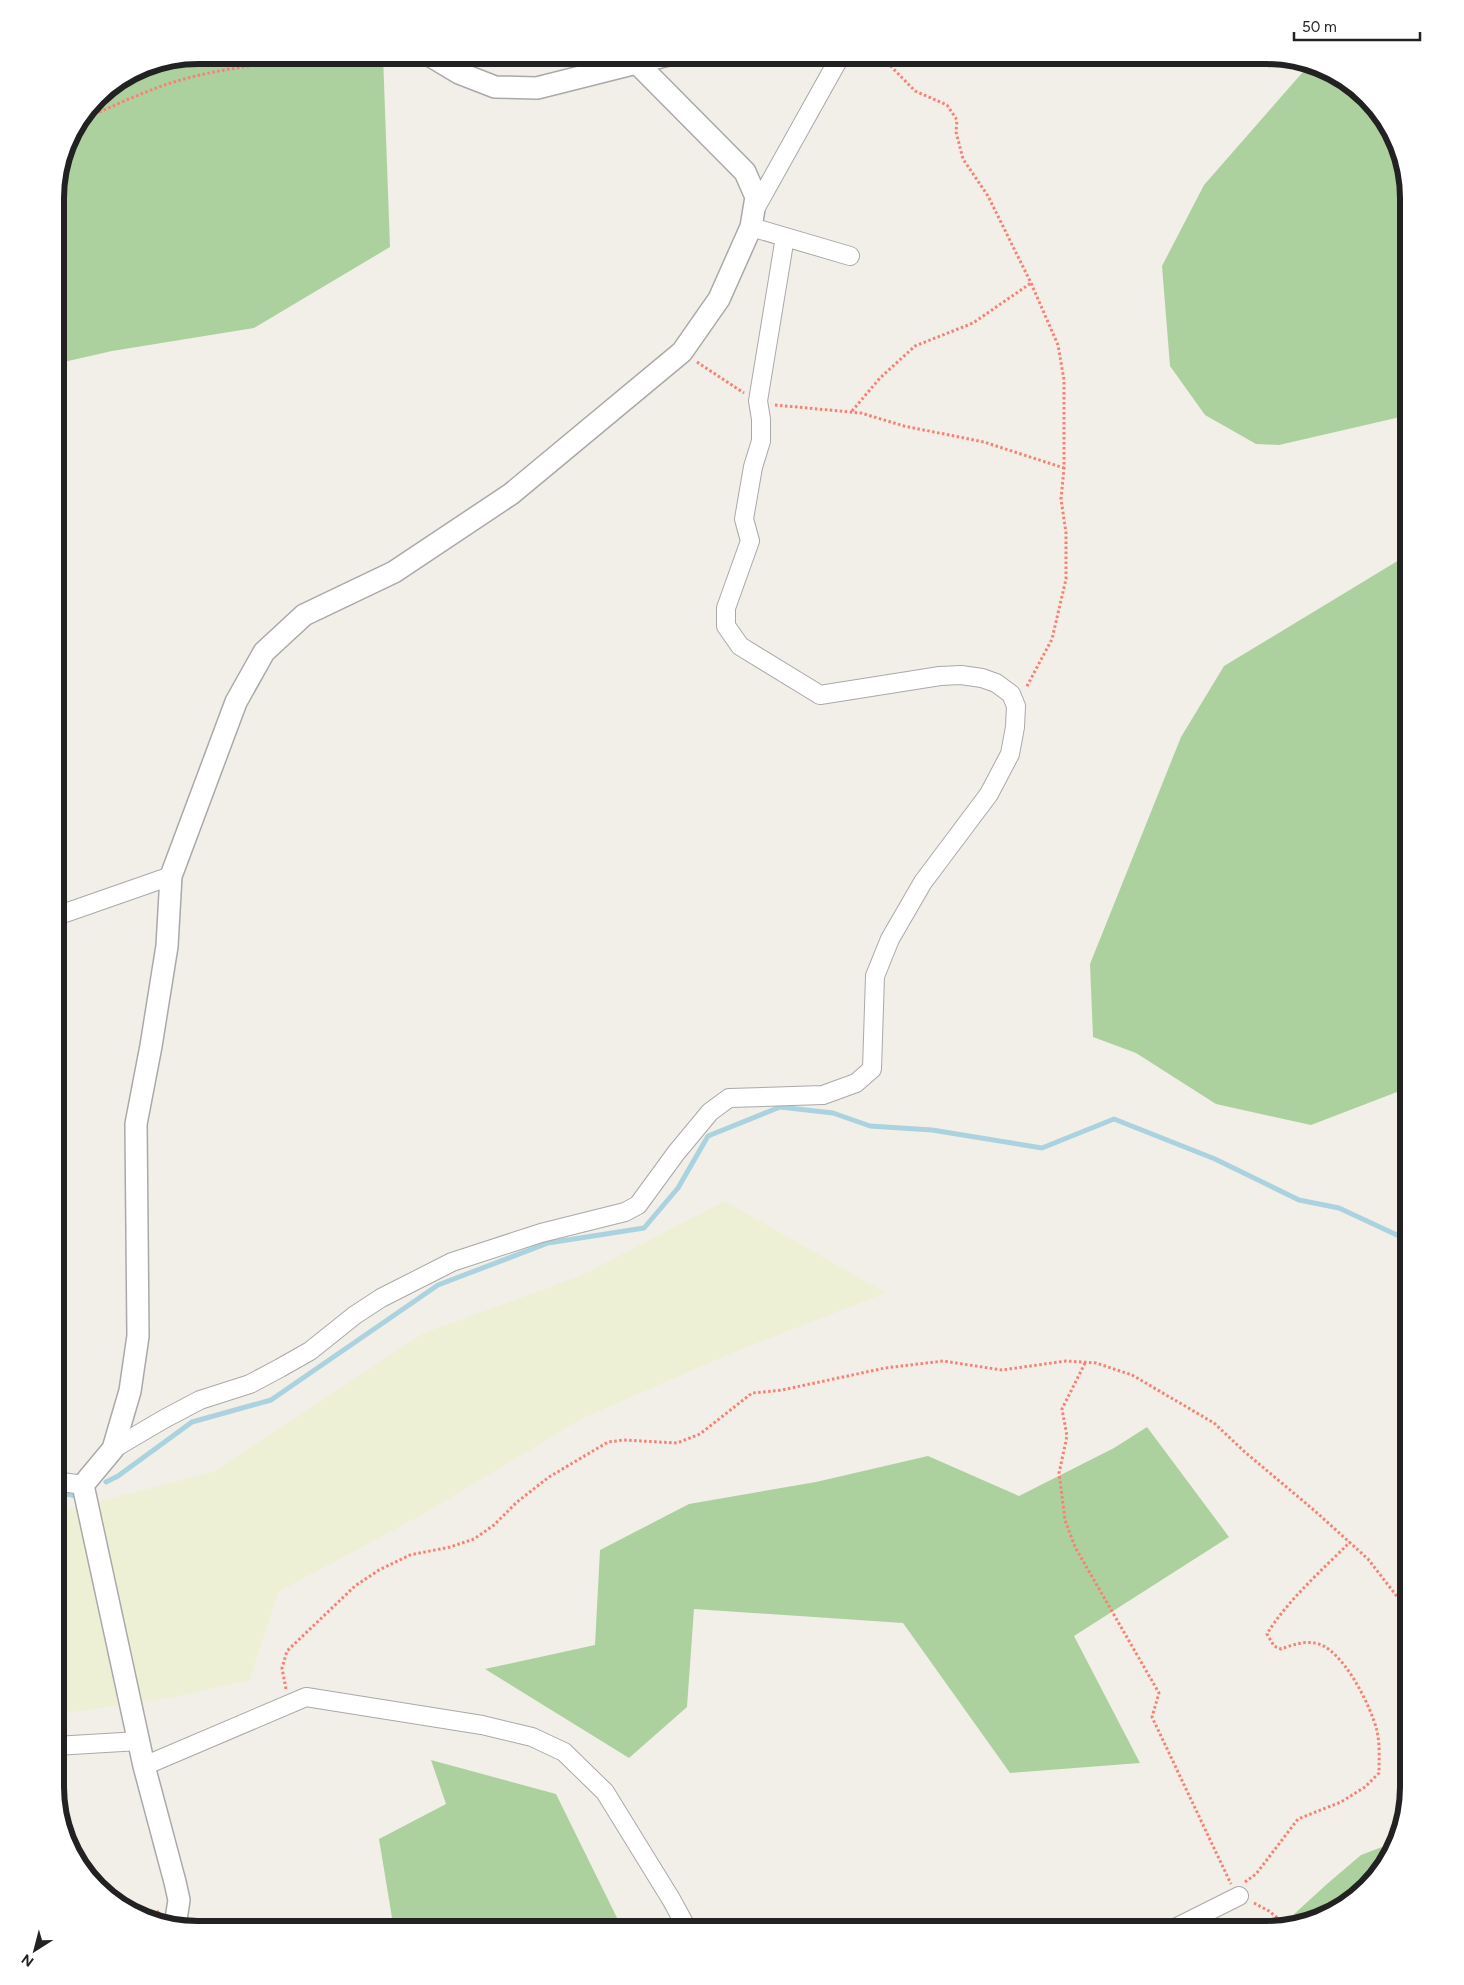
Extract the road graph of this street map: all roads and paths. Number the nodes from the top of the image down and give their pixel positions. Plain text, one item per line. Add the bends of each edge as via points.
1 (274, 64) edge
2 (444, 64) edge
3 (601, 64) edge
4 (638, 64) edge
5 (836, 64) edge
6 (889, 64) edge
7 (91, 116) edge
8 (753, 218) junction
9 (785, 237) junction
10 (850, 256) dead end
11 (1031, 283) junction
12 (682, 352) junction
13 (758, 401) junction
14 (852, 412) junction
15 (1064, 468) junction
16 (1016, 706) junction
17 (171, 876) junction
18 (64, 913) edge
19 (1086, 1363) junction
20 (113, 1449) junction
21 (64, 1482) edge
22 (83, 1485) junction
23 (1350, 1542) junction
24 (1400, 1600) edge
25 (289, 1705) junction
26 (139, 1741) junction
27 (64, 1745) edge
28 (144, 1766) junction
29 (1237, 1893) junction
30 (176, 1920) edge
31 (1281, 1920) edge
32 (683, 1921) edge
33 (1187, 1921) edge

1 - 7 path via 183,80
2 - 3 street via 495,87 537,88
4 - 8 street via 745,172 756,197
5 - 8 street
6 - 11 path via 915,91 947,105 957,120 956,132 963,160 988,196
8 - 9 street
8 - 12 street via 720,299
9 - 10 street
9 - 13 street
11 - 14 path via 972,323 915,346 880,378
11 - 15 path via 1058,345 1064,380
12 - 13 path
12 - 17 street via 511,494 394,572 304,616 264,652 236,702
13 - 14 path
13 - 16 street via 761,441 744,519 750,541 726,608 726,626 740,646 820,696 961,675 996,682 1011,694
14 - 15 path via 984,442
15 - 16 path via 1061,499 1066,533 1066,579 1052,639
16 - 20 street via 1010,754 989,794 923,882 890,940 875,976 872,1069 856,1083 823,1095 729,1098 710,1112 638,1205 625,1212 452,1262 381,1298 310,1351 280,1368 250,1384 200,1400
17 - 18 street
17 - 20 street via 167,946 136,1124 138,1336 130,1391
19 - 23 path via 1096,1363 1132,1375 1214,1423
19 - 25 path via 1066,1361 1002,1370 943,1362 885,1368 782,1390 752,1393 700,1434 677,1442 608,1442 549,1477 474,1539 410,1555 355,1586 287,1652 282,1668
19 - 29 path via 1062,1409 1067,1436 1059,1473 1065,1520 1075,1547 1160,1693 1152,1717
20 - 22 street
21 - 22 street
22 - 26 street
23 - 24 path via 1368,1559
23 - 29 path via 1267,1634 1274,1646 1282,1649 1295,1644 1316,1643 1334,1651 1369,1704 1378,1733 1380,1773 1341,1802 1298,1819 1256,1874
25 - 28 street
25 - 32 street via 306,1697 482,1725 532,1737 564,1752 605,1792
26 - 27 street
26 - 28 street
28 - 30 street via 179,1900
29 - 31 path via 1270,1910
29 - 33 street

